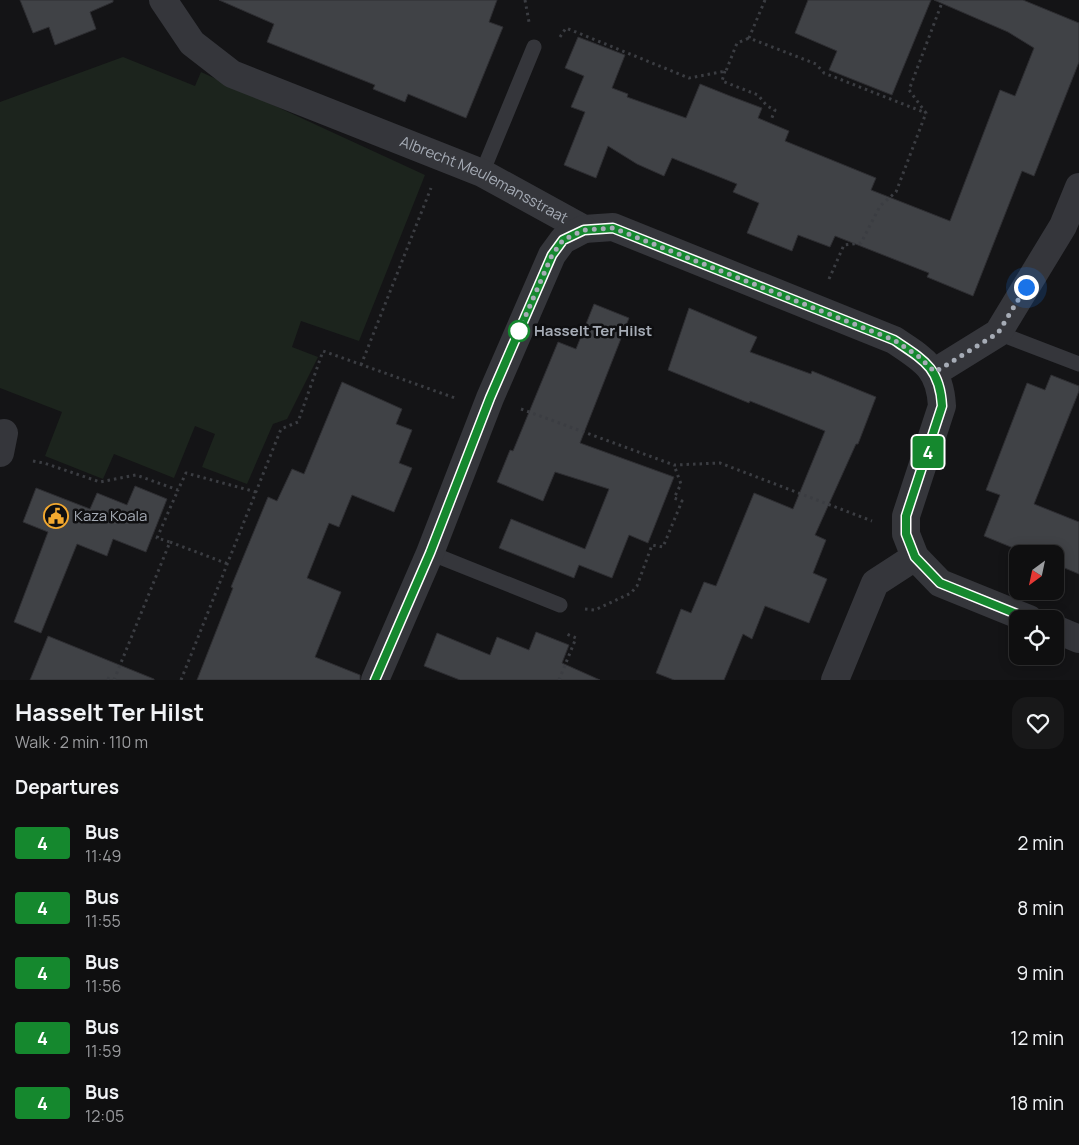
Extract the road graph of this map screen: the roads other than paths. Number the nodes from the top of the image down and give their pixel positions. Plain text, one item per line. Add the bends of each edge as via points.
1 (163, 0) edge
2 (534, 47) road end
3 (482, 173) junction
4 (1079, 187) edge
5 (584, 230) junction
6 (998, 333) junction
7 (1079, 364) edge
8 (935, 372) junction
9 (910, 546) junction
10 (430, 553) junction
11 (568, 606) road end
12 (1009, 611) edge
13 (1064, 633) edge
14 (1079, 639) edge
15 (375, 680) edge
16 (835, 680) edge

1 - 3 street, Albrecht Meulemansstraat via 192,43 232,74
2 - 3 lane
3 - 5 street, Albrecht Meulemansstraat
4 - 6 street via 1063,226
5 - 8 street, Albrecht Meulemansstraat via 613,228 894,340
5 - 10 street via 563,240 552,255 488,404
6 - 7 lane
6 - 8 street
8 - 9 street via 942,390 942,406 906,516
9 - 12 street via 940,583
9 - 16 street via 875,583
10 - 11 lane
10 - 15 street
13 - 14 street

